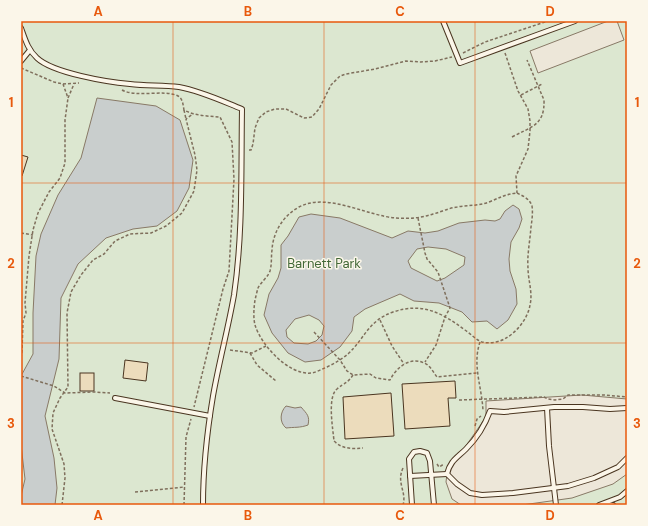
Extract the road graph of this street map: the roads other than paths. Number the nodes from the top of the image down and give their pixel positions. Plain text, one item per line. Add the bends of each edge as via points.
1 (443, 21) edge
2 (575, 21) edge
3 (21, 28) edge
4 (30, 50) junction
5 (21, 62) edge
6 (114, 396) road end
7 (547, 408) junction
8 (627, 408) edge
9 (210, 416) junction
10 (627, 458) edge
11 (447, 474) junction
12 (431, 475) junction
13 (410, 476) junction
14 (553, 489) junction
15 (627, 491) edge
16 (601, 504) edge
17 (203, 505) edge
18 (412, 505) edge
19 (434, 505) edge
20 (556, 505) edge
21 (613, 505) edge

1 - 2 lane via 460,63
3 - 4 lane
4 - 5 lane
4 - 9 lane via 50,67 63,72 128,84 197,91 242,109 238,250 234,294
6 - 9 lane
7 - 8 lane
7 - 11 lane via 490,411 482,428 467,448 450,463
7 - 14 lane
9 - 17 lane via 204,465
10 - 14 lane via 618,467 594,478
11 - 12 lane
11 - 14 lane via 470,493 482,495
12 - 13 lane
12 - 13 lane via 427,453 420,451 414,452 409,459
12 - 19 lane
13 - 18 lane
14 - 20 lane
15 - 16 lane via 620,497
16 - 21 lane

